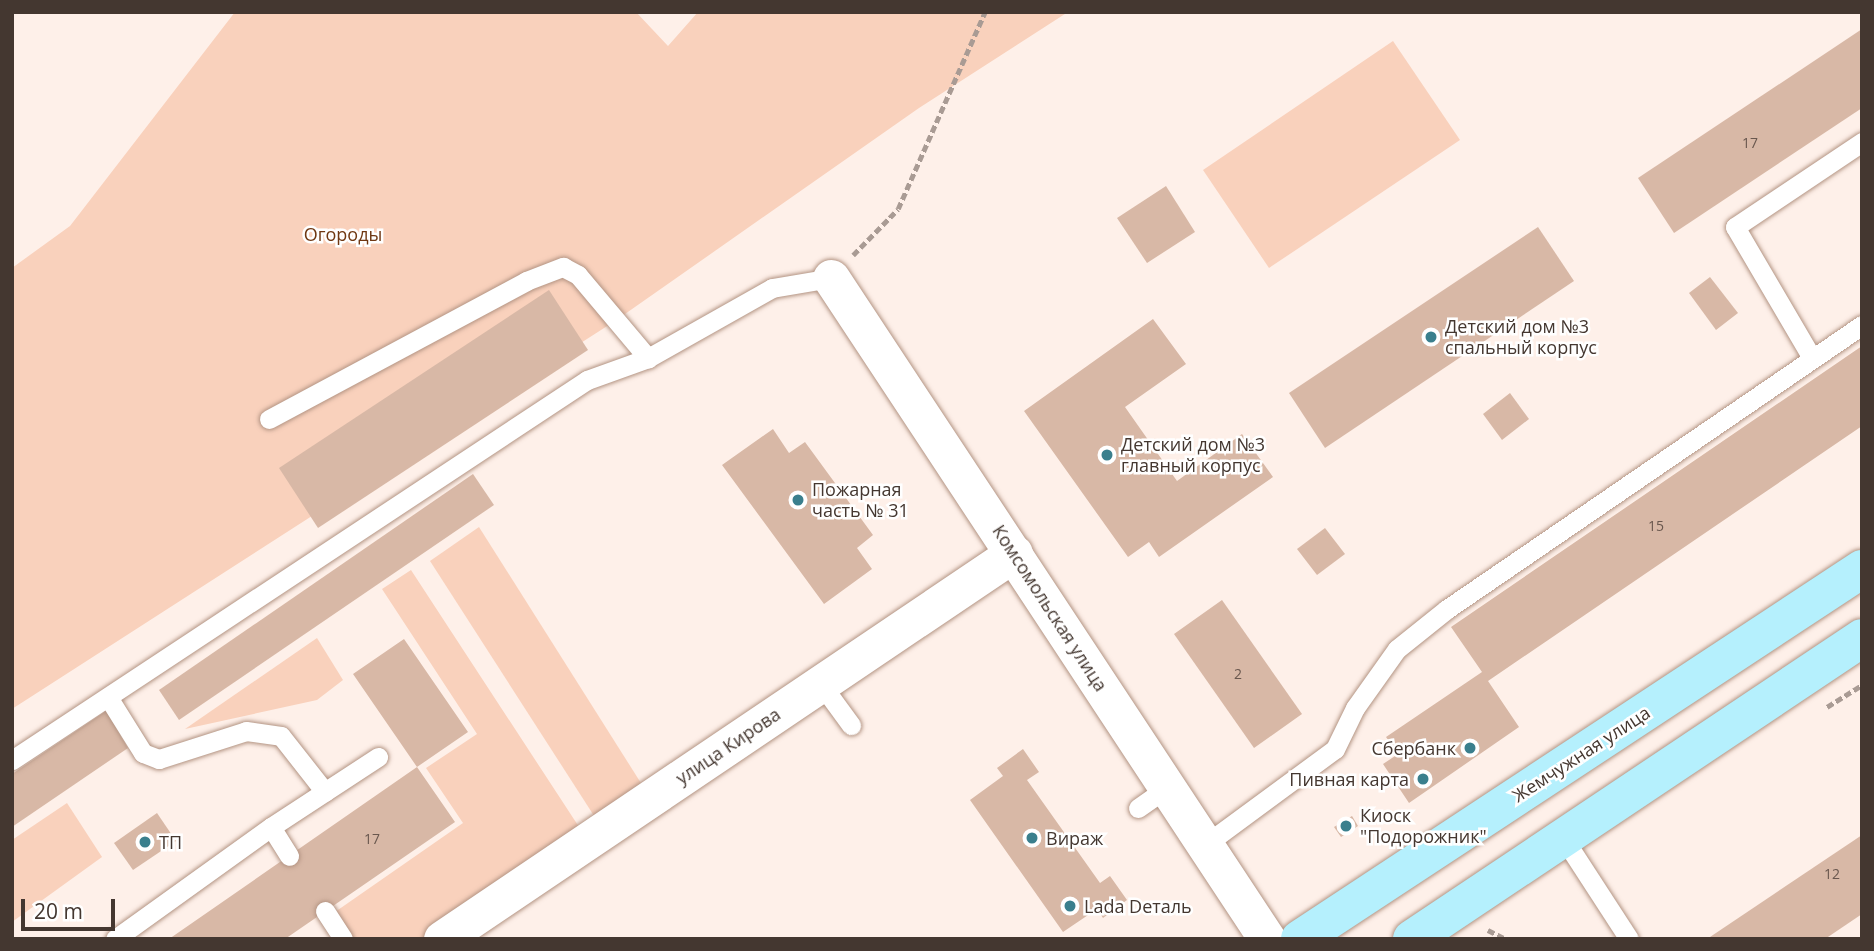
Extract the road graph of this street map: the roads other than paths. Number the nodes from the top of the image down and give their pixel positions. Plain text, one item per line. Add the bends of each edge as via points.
1 (1862, 142) edge
2 (831, 278) joint
3 (1862, 325) edge
4 (648, 358) junction
5 (1811, 358) junction
6 (269, 419) dead end
7 (1014, 553) junction
8 (1862, 569) edge
9 (1862, 638) edge
10 (821, 684) junction
11 (108, 697) junction
12 (851, 725) dead end
13 (378, 757) dead end
14 (12, 760) edge
15 (325, 792) junction
16 (271, 827) junction
17 (1564, 839) junction
18 (1206, 844) junction
19 (289, 856) dead end
20 (325, 911) dead end
21 (115, 939) edge
22 (343, 939) edge
23 (442, 939) edge
24 (1267, 939) edge
25 (1300, 939) edge
26 (1412, 939) edge
27 (1629, 939) edge

1 - 5 lane via 1735,227
2 - 4 lane via 772,288
2 - 7 street, Комсомольская улица
3 - 5 lane
4 - 6 lane via 578,275 563,267 526,281
4 - 11 lane via 587,380 534,411
5 - 18 lane via 1396,649 1355,708 1335,749
7 - 10 street, улица Кирова
7 - 18 street, Комсомольская улица via 1153,798
8 - 25 main road, Жемчужная улица
9 - 17 main road
10 - 12 lane
10 - 23 street, улица Кирова
11 - 14 lane
11 - 15 lane via 143,753 159,759 246,731 281,736
13 - 15 lane
15 - 16 lane
16 - 19 lane
16 - 21 lane
17 - 26 main road
17 - 27 lane
18 - 24 street, Комсомольская улица
20 - 22 lane

